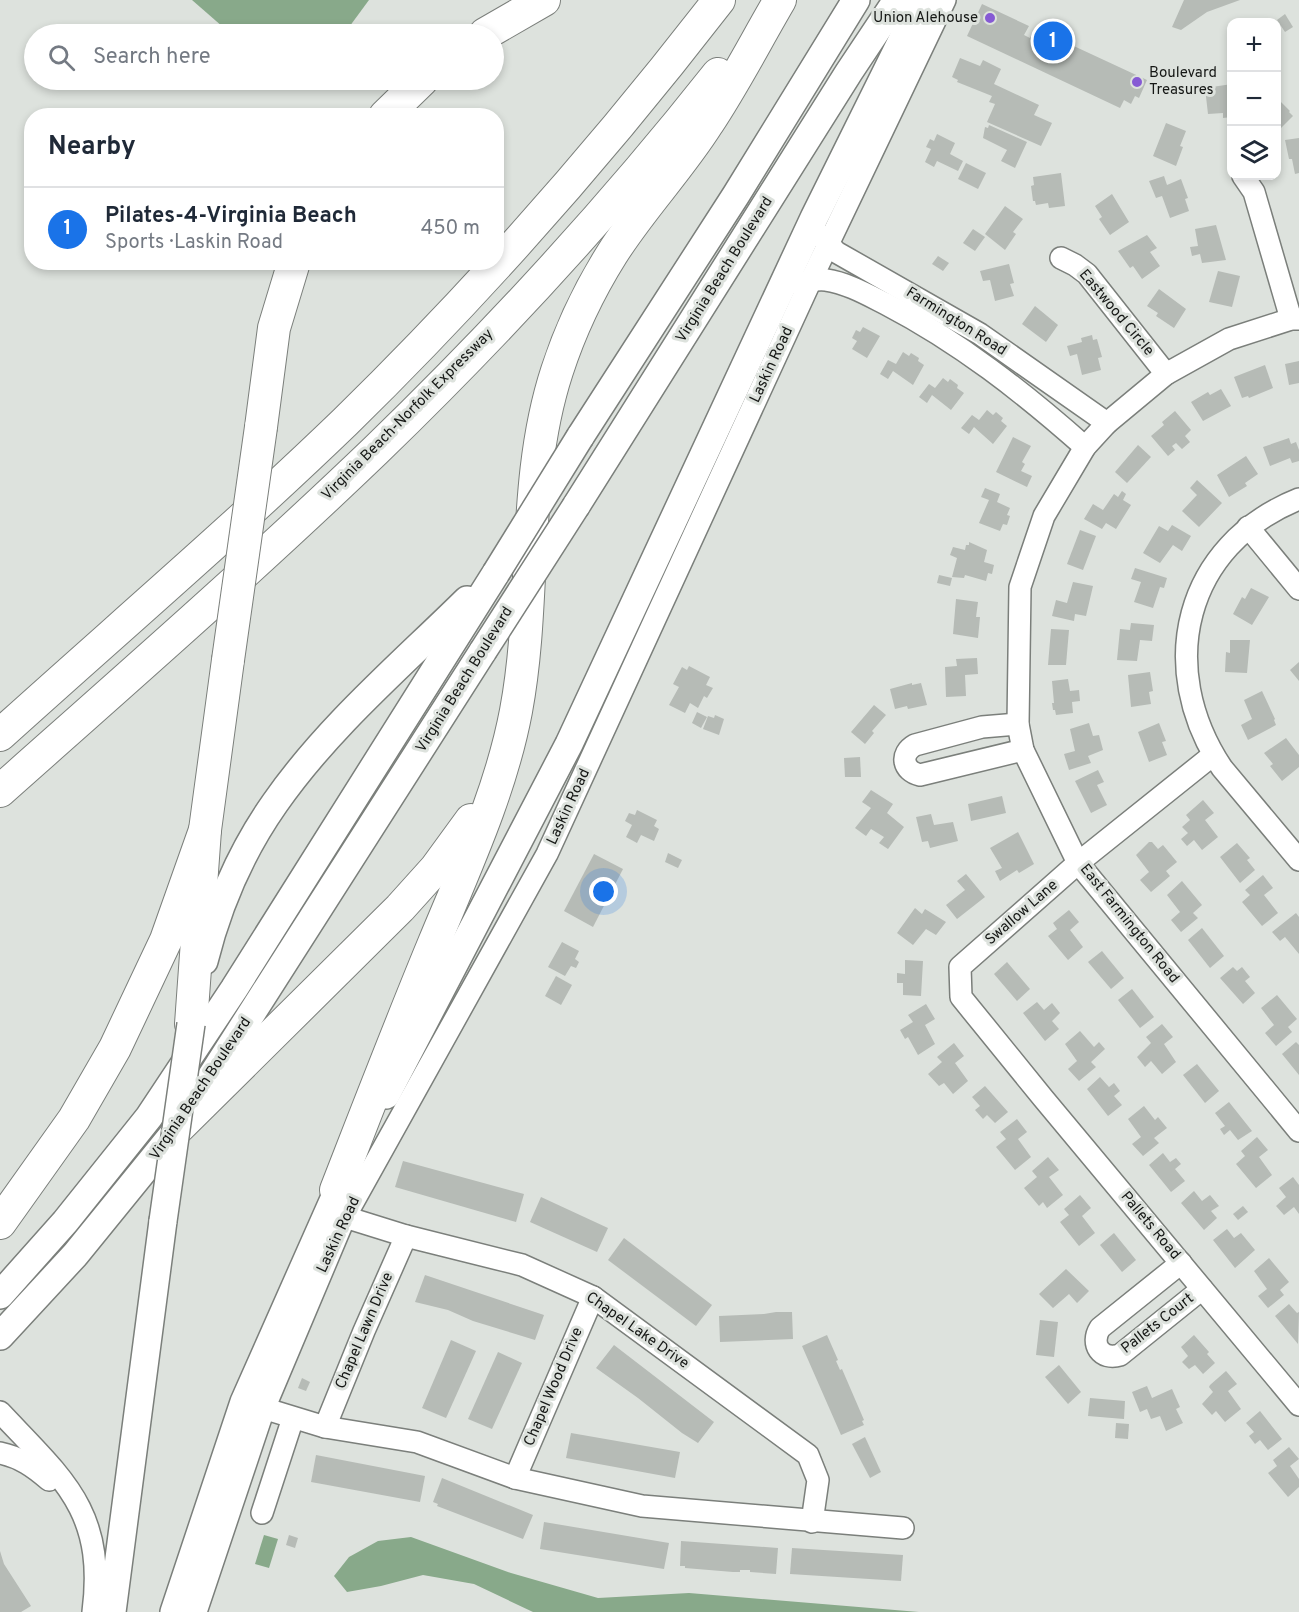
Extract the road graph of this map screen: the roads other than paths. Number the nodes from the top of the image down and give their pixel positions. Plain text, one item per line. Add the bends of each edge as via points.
1 (544, 0) edge
2 (718, 0) edge
3 (778, 0) edge
4 (856, 0) edge
5 (897, 0) edge
6 (922, 0) edge
7 (945, 0) edge
8 (502, 24) edge
9 (412, 90) edge
10 (393, 108) edge
11 (1246, 180) edge
12 (814, 218) junction
13 (828, 246) junction
14 (504, 256) edge
15 (1061, 258) dead end
16 (292, 270) edge
17 (490, 270) edge
18 (812, 280) junction
19 (778, 295) junction
20 (1295, 319) edge
21 (1166, 374) junction
22 (1107, 423) junction
23 (1084, 447) junction
24 (1299, 498) edge
25 (1248, 527) junction
26 (496, 573) junction
27 (1299, 589) edge
28 (1018, 724) junction
29 (0, 735) edge
30 (1023, 750) junction
31 (507, 752) junction
32 (1213, 755) junction
33 (0, 791) edge
34 (205, 830) junction
35 (1299, 860) edge
36 (1078, 864) junction
37 (190, 1024) junction
38 (1002, 1047) joint
39 (179, 1127) junction
40 (1299, 1131) edge
41 (341, 1204) junction
42 (0, 1223) edge
43 (406, 1236) junction
44 (1181, 1263) junction
45 (1202, 1289) junction
46 (0, 1295) edge
47 (593, 1297) junction
48 (0, 1336) edge
49 (1299, 1405) edge
50 (254, 1406) junction
51 (0, 1412) edge
52 (293, 1418) junction
53 (325, 1427) junction
54 (0, 1453) edge
55 (515, 1478) junction
56 (78, 1503) junction
57 (262, 1514) dead end
58 (812, 1522) junction
59 (903, 1528) dead end
60 (93, 1612) edge
61 (112, 1612) edge
62 (174, 1612) edge
63 (196, 1612) edge

1 - 8 highway
2 - 14 highway via 608,138
3 - 31 highway via 708,124 612,254 580,313 557,371 535,479 523,663
3 - 33 highway, Virginia Beach-Norfolk Expressway via 648,160 483,342 302,520
4 - 26 main road, Virginia Beach Boulevard, bridge
5 - 39 main road, Virginia Beach Boulevard, bridge
6 - 12 main road, Laskin Road
7 - 13 street, Laskin Road
9 - 10 highway
11 - 20 street via 1254,192
12 - 13 street
12 - 19 main road, Laskin Road
13 - 18 street, Laskin Road
13 - 22 street, Farmington Road via 980,334
15 - 21 street, Eastwood Circle via 1087,274
16 - 34 highway, bridge via 274,328
17 - 29 highway via 344,422
18 - 19 street
18 - 23 street, Farmington Road via 826,280 868,295 952,342 1003,377
18 - 41 street, Laskin Road via 547,854
19 - 41 main road, Laskin Road via 569,744
20 - 21 street, East Farmington Road via 1229,339
21 - 22 street, East Farmington Road
22 - 23 street, East Farmington Road
23 - 28 street, East Farmington Road via 1044,516 1020,587
24 - 25 street
25 - 27 street
25 - 32 street via 1212,569 1190,622 1190,695
26 - 37 main road via 331,734 274,804 240,863 218,913
26 - 46 main road, Virginia Beach Boulevard via 155,1108 109,1170
28 - 30 street, East Farmington Road
28 - 30 street via 982,727 915,745 906,752 904,760 907,769 920,775
30 - 36 street, East Farmington Road
31 - 39 highway via 472,818 436,868
31 - 41 highway via 472,852 404,1017
32 - 35 street
32 - 36 street, Swallow Lane
34 - 37 highway
34 - 42 highway via 166,940 115,1048 74,1119
36 - 38 street, Swallow Lane via 960,967 961,997
36 - 40 street, East Farmington Road
37 - 61 main road, bridge
38 - 44 street, Pallets Road
39 - 48 main road, Virginia Beach Boulevard via 75,1255
41 - 43 street, Chapel Lake Drive
41 - 50 main road, Laskin Road
43 - 47 street, Chapel Lake Drive via 522,1265
43 - 53 street, Chapel Lawn Drive
44 - 45 street, Pallets Road
44 - 45 street, Pallets Court via 1100,1328 1095,1342 1098,1350 1113,1358 1120,1356
45 - 49 street, Pallets Road
47 - 55 street, Chapel Wood Drive
47 - 58 street, Chapel Lake Drive via 808,1455 818,1480
50 - 52 street
50 - 62 main road, Laskin Road
50 - 63 street, Laskin Road
51 - 56 street via 60,1477
52 - 53 street
52 - 57 street
53 - 55 street via 417,1442
54 - 56 street via 35,1468
55 - 58 street via 642,1506
56 - 60 street via 91,1537 95,1567
58 - 59 street

